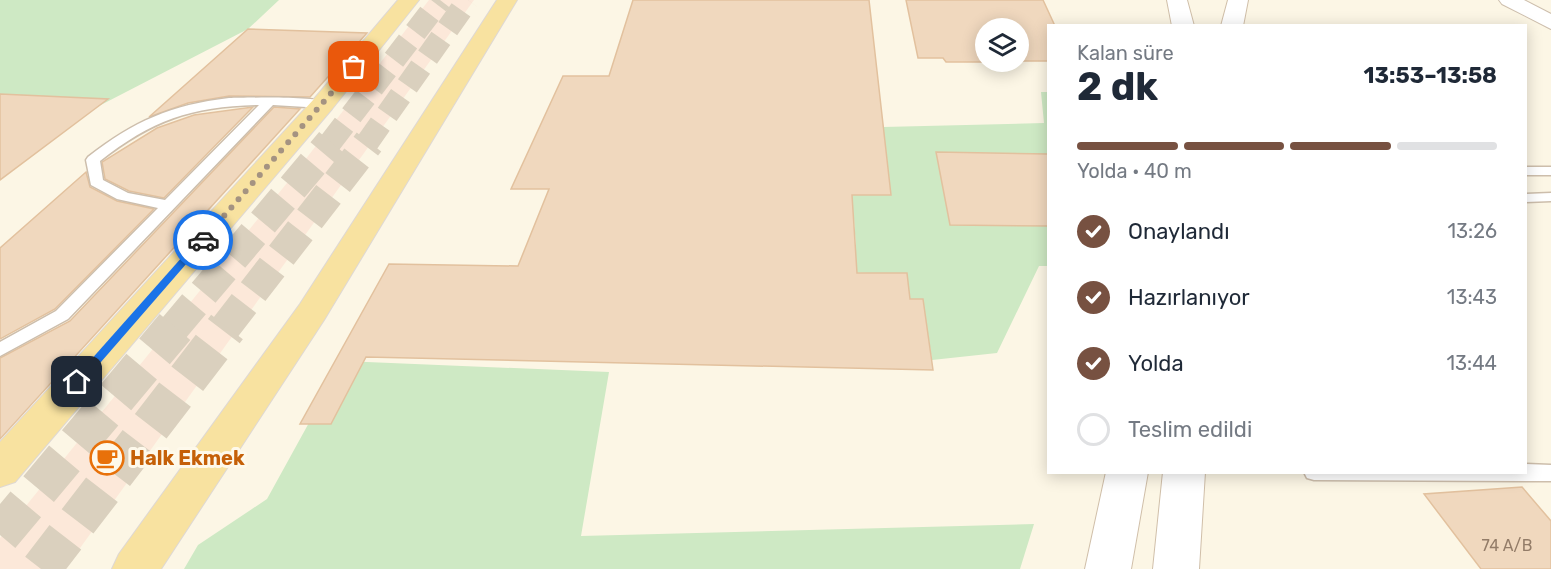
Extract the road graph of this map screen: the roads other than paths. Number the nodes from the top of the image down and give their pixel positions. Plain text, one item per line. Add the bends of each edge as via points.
1 (409, 0) edge
2 (507, 0) edge
3 (1177, 0) edge
4 (1238, 0) edge
5 (1509, 0) edge
6 (1551, 23) edge
7 (1183, 24) edge
8 (1232, 24) edge
9 (270, 101) junction
10 (323, 104) junction
11 (1527, 171) edge
12 (1551, 171) edge
13 (1551, 197) edge
14 (1527, 198) edge
15 (170, 205) junction
16 (0, 350) edge
17 (0, 470) edge
18 (1527, 473) edge
19 (1551, 473) edge
20 (1127, 474) edge
21 (1184, 474) edge
22 (135, 569) edge
23 (1108, 569) edge
24 (1176, 569) edge

1 - 10 main road
2 - 22 main road via 312,312
3 - 7 main road
4 - 8 main road
5 - 6 main road
9 - 10 lane
9 - 15 lane
9 - 15 lane via 184,107 116,140 93,160 96,182 108,190 128,200
10 - 17 main road
11 - 12 lane
13 - 14 lane
15 - 16 lane via 62,315
18 - 19 lane
20 - 23 main road
21 - 24 main road

